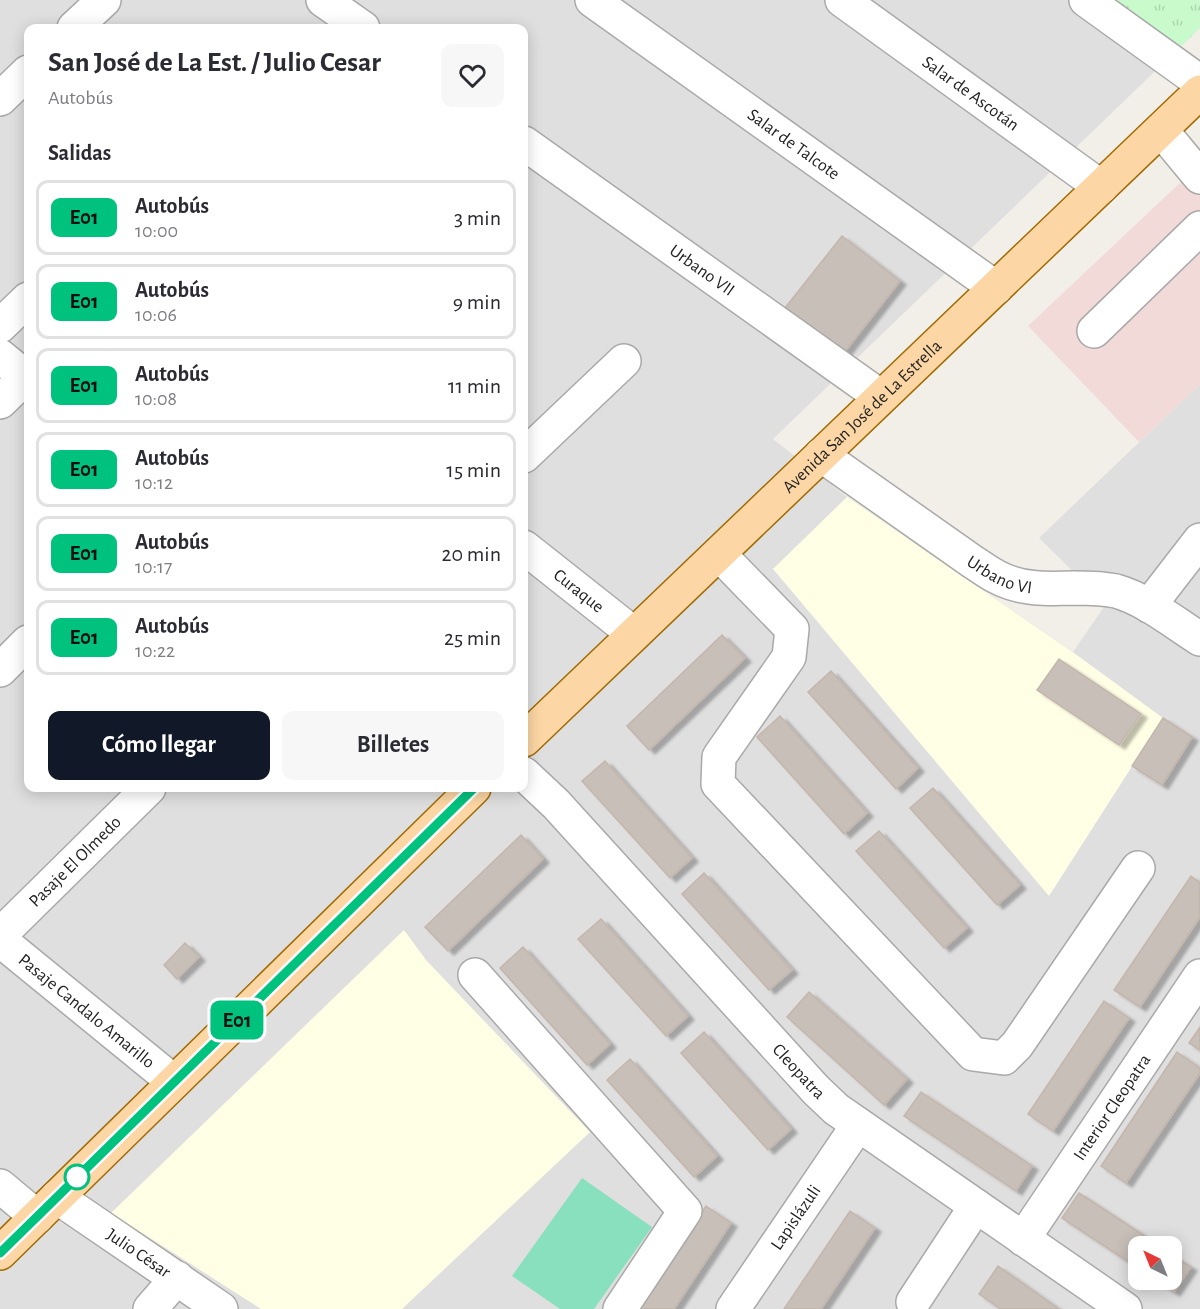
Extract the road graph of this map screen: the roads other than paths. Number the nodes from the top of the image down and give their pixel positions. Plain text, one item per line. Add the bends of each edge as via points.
1 (104, 0) edge
2 (323, 0) edge
3 (592, 0) edge
4 (842, 0) edge
5 (1086, 0) edge
6 (78, 24) edge
7 (357, 24) edge
8 (24, 76) edge
9 (1200, 82) edge
10 (1200, 92) edge
11 (0, 99) edge
12 (1161, 130) junction
13 (528, 146) edge
14 (1200, 177) edge
15 (1101, 187) junction
16 (1200, 228) edge
17 (996, 288) junction
18 (24, 303) edge
19 (0, 326) edge
20 (1094, 331) dead end
21 (0, 356) edge
22 (624, 361) dead end
23 (24, 376) edge
24 (24, 381) edge
25 (881, 398) junction
26 (0, 402) edge
27 (528, 452) edge
28 (821, 455) junction
29 (1200, 540) edge
30 (528, 550) edge
31 (719, 554) junction
32 (1149, 606) junction
33 (634, 634) junction
34 (1200, 639) edge
35 (24, 646) edge
36 (0, 670) edge
37 (528, 736) edge
38 (528, 778) edge
39 (145, 792) edge
40 (470, 792) edge
41 (1138, 868) dead end
42 (0, 935) edge
43 (0, 940) edge
44 (476, 975) dead end
45 (1200, 976) edge
46 (174, 1082) junction
47 (858, 1125) junction
48 (0, 1186) edge
49 (975, 1206) junction
50 (47, 1207) junction
51 (1023, 1239) junction
52 (0, 1253) edge
53 (177, 1278) junction
54 (910, 1307) edge
55 (150, 1309) edge
56 (221, 1309) edge
57 (620, 1309) edge
58 (733, 1309) edge
59 (1125, 1309) edge

1 - 6 street
2 - 7 street
3 - 17 street, Salar de Talcote
4 - 15 street, Salar de Ascotán
5 - 9 street
8 - 11 street
10 - 12 main road, Avenida San José de La Estrella
12 - 14 street
12 - 15 main road, Avenida San José de La Estrella
13 - 25 street, Urbano VII
15 - 17 main road, Avenida San José de La Estrella
16 - 20 street
17 - 25 main road, Avenida San José de La Estrella
18 - 19 street
21 - 23 street
22 - 27 street
24 - 26 street
25 - 28 main road, Avenida San José de La Estrella
28 - 31 main road, Avenida San José de La Estrella
28 - 32 street, Urbano VI via 998,578 1038,589 1098,588 1132,596
29 - 32 street
30 - 33 street, Curaque
31 - 33 main road, Avenida San José de La Estrella
31 - 41 street via 792,629 789,657 719,757 718,784 973,1054 1004,1058 1017,1045
32 - 34 street, Urbano VI
33 - 37 main road, Avenida San José de La Estrella
35 - 36 street
38 - 47 street, Cleopatra via 816,1090
39 - 42 street, Pasaje El Olmedo
40 - 46 main road
43 - 46 street, Pasaje Candalo Amarillo
44 - 57 street via 685,1211
45 - 51 street, Interior Cleopatra
46 - 50 main road
47 - 49 street, Cleopatra
47 - 58 street, Lapislázuli
48 - 50 street, Julio César
49 - 51 street, Cleopatra
49 - 54 street
50 - 52 main road
50 - 53 street, Julio César
51 - 59 street, Cleopatra
53 - 55 street
53 - 56 street, Julio César

